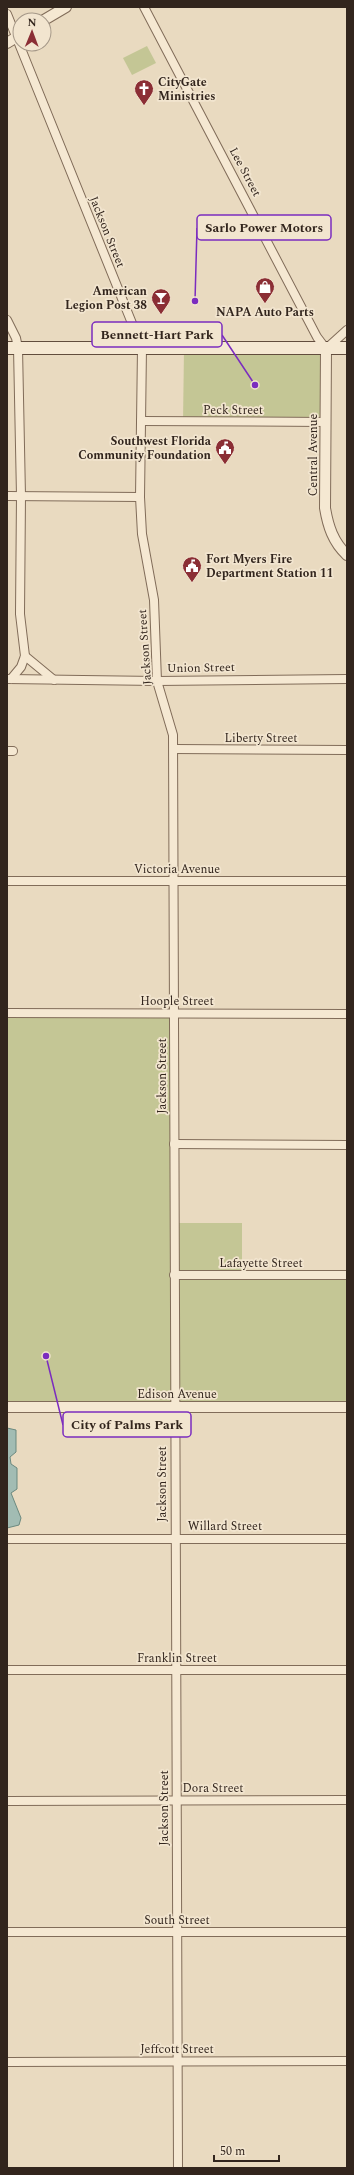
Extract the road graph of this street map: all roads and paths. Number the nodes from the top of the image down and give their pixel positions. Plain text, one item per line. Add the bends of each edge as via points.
1 (66, 7) edge
2 (144, 7) edge
3 (7, 14) edge
4 (52, 15) edge
5 (12, 24) edge
6 (25, 52) edge
7 (7, 320) edge
8 (347, 330) edge
9 (12, 348) edge
10 (142, 348) junction
11 (326, 348) junction
12 (347, 348) edge
13 (141, 422) junction
14 (326, 422) junction
15 (7, 496) edge
16 (21, 496) junction
17 (140, 497) junction
18 (347, 555) edge
19 (25, 656) junction
20 (347, 679) edge
21 (9, 680) edge
22 (54, 680) junction
23 (157, 681) junction
24 (174, 750) junction
25 (347, 750) edge
26 (7, 881) edge
27 (174, 881) junction
28 (347, 881) edge
29 (7, 1013) edge
30 (174, 1013) junction
31 (347, 1014) edge
32 (174, 1144) junction
33 (347, 1145) edge
34 (174, 1275) junction
35 (347, 1275) edge
36 (7, 1407) edge
37 (174, 1407) junction
38 (347, 1407) edge
39 (7, 1539) edge
40 (174, 1539) junction
41 (347, 1539) edge
42 (7, 1670) edge
43 (175, 1670) junction
44 (347, 1670) edge
45 (176, 1800) junction
46 (347, 1800) edge
47 (7, 1801) edge
48 (7, 1932) edge
49 (347, 1932) edge
50 (177, 1933) junction
51 (177, 2061) junction
52 (347, 2061) edge
53 (7, 2062) edge
54 (178, 2168) edge

1 - 4 street
2 - 11 street, Lee Street via 317,337
3 - 5 street, Jackson Street
6 - 10 street, Jackson Street
7 - 9 street via 16,338
8 - 11 street
9 - 10 main road
9 - 16 street
10 - 11 main road
10 - 13 street, Jackson Street
11 - 12 main road
11 - 14 street, Central Avenue
13 - 14 street, Peck Street
13 - 17 street, Jackson Street
14 - 18 street, Central Avenue via 326,518 334,539
15 - 16 street
16 - 17 street
16 - 19 street via 20,614
17 - 23 street, Jackson Street via 142,534 154,600
19 - 21 street via 21,667
19 - 22 street
20 - 23 street, Union Street
21 - 22 street, Union Street
22 - 23 street, Union Street
23 - 24 street, Jackson Street via 170,721
24 - 25 street, Liberty Street
24 - 27 street, Jackson Street
26 - 27 street, Victoria Avenue
27 - 28 street, Victoria Avenue
27 - 30 street, Jackson Street
29 - 30 street, Hoople Street
30 - 31 street, Hoople Street
30 - 32 street, Jackson Street
32 - 33 street
32 - 34 street, Jackson Street
34 - 35 street, Lafayette Street
34 - 37 street, Jackson Street
36 - 37 street, Edison Avenue
37 - 38 street, Edison Avenue
37 - 40 street, Jackson Street
39 - 40 street, Willard Street
40 - 41 street, Willard Street
40 - 43 street, Jackson Street
42 - 43 street, Franklin Street
43 - 44 street, Franklin Street
43 - 45 street, Jackson Street
45 - 46 street, Dora Street
45 - 47 street, Dora Street
45 - 50 street, Jackson Street
48 - 50 street, South Street
49 - 50 street, South Street
50 - 51 street, Jackson Street
51 - 52 street, Jeffcott Street
51 - 53 street, Jeffcott Street
51 - 54 street, Jackson Street

